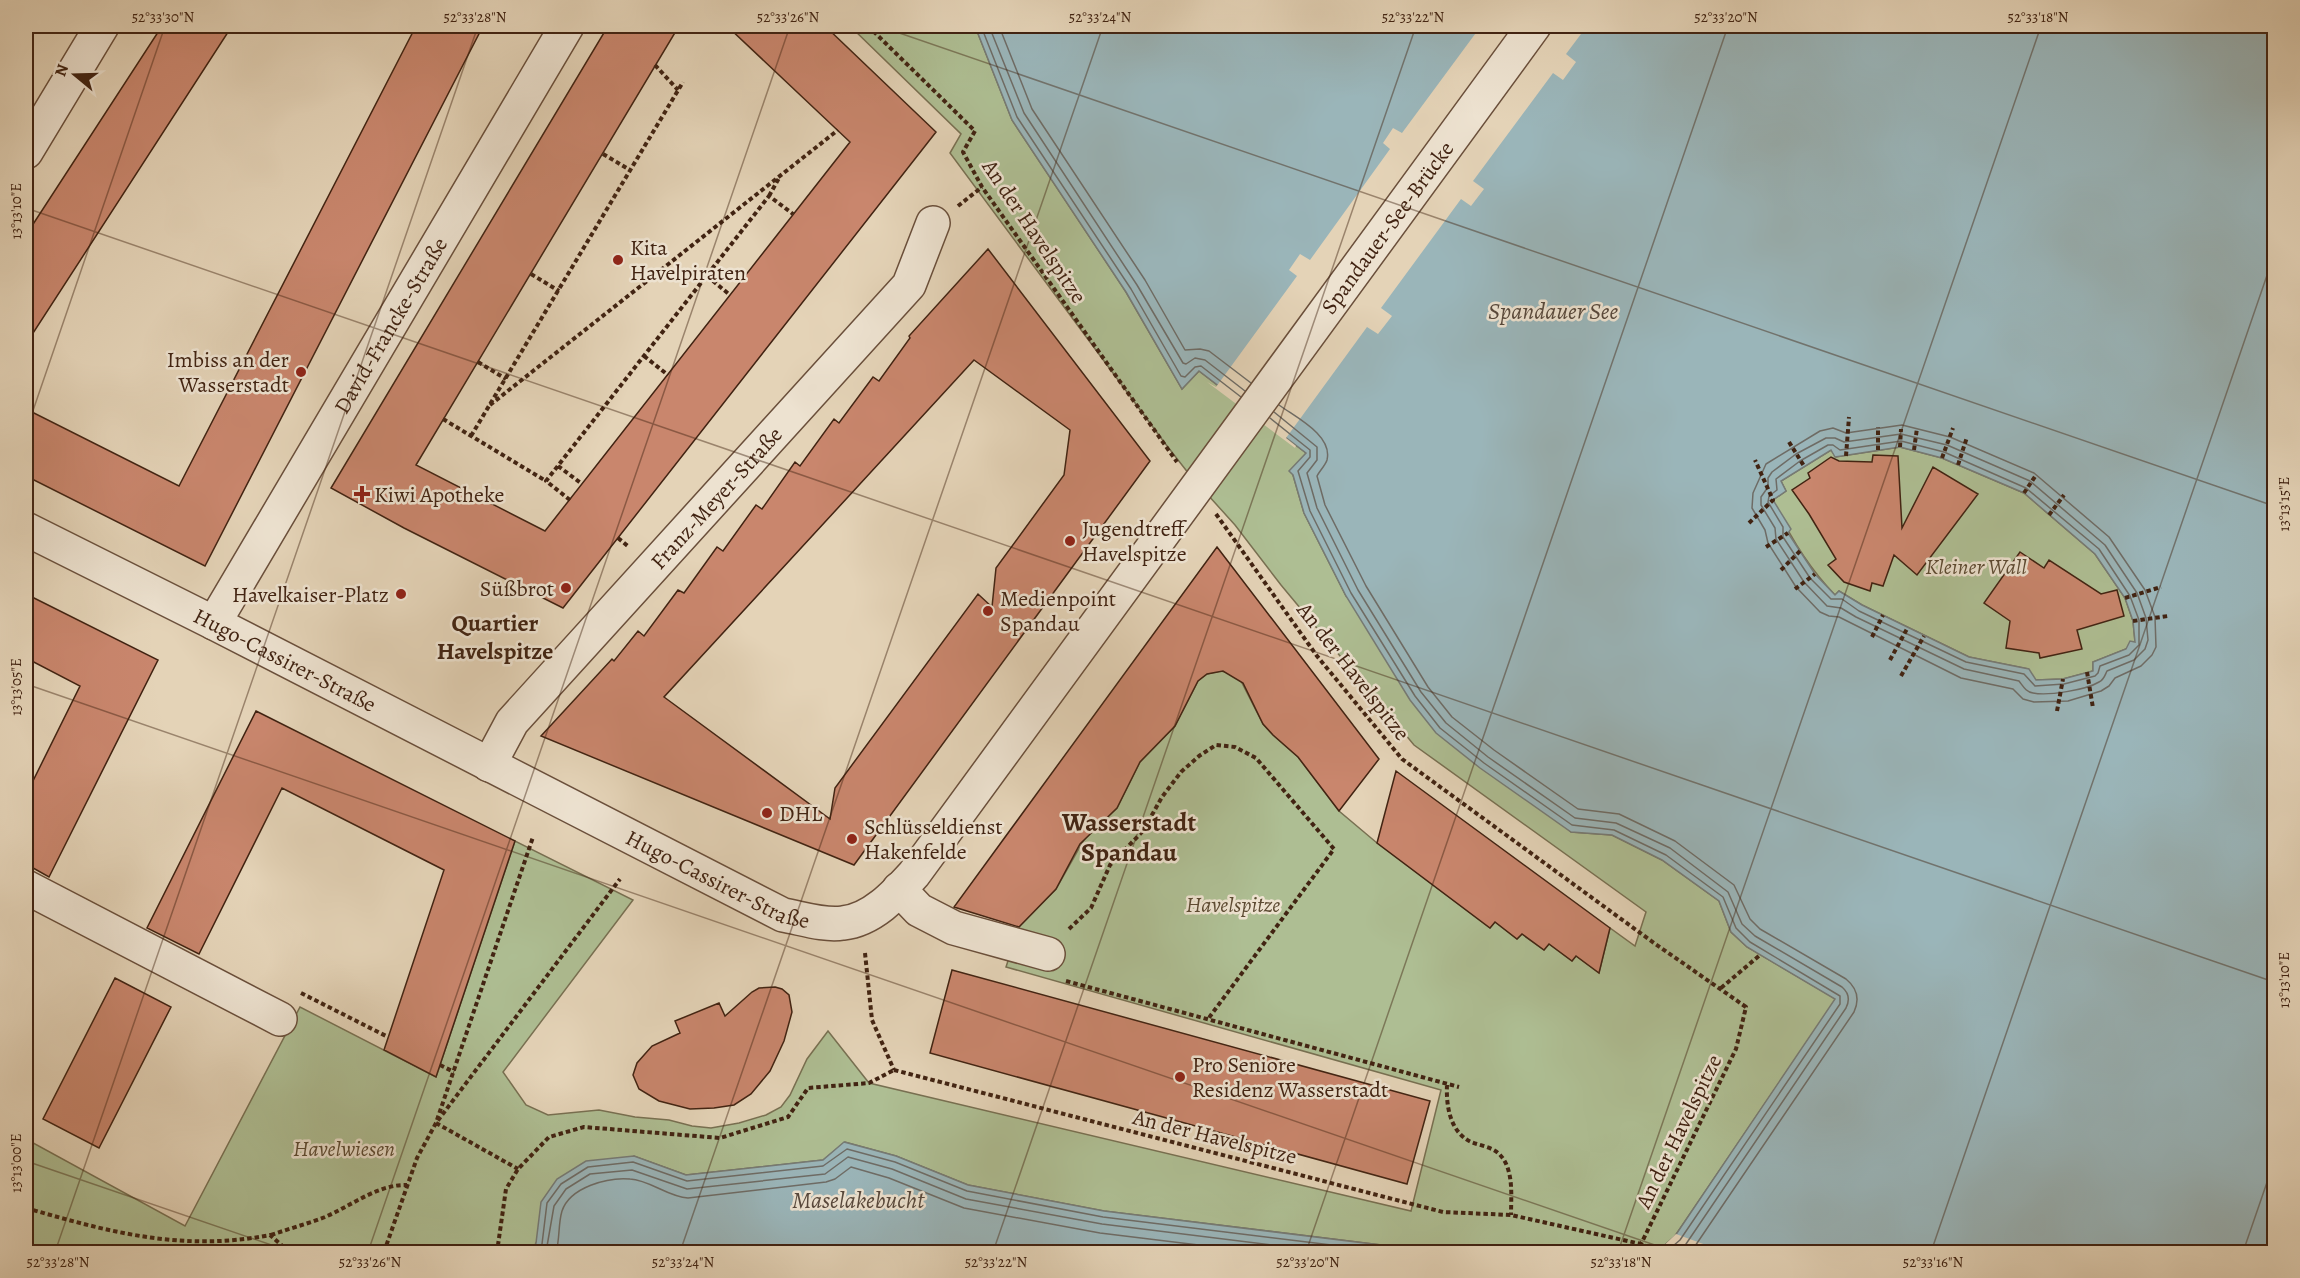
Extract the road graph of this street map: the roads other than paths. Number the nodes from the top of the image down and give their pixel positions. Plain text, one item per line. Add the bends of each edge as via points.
1 (102, 26) edge
2 (567, 26) edge
3 (1534, 26) edge
4 (26, 152) edge
5 (933, 223) dead end
6 (1240, 428) joint
7 (26, 529) edge
8 (214, 623) junction
9 (489, 765) junction
10 (26, 887) edge
11 (899, 890) junction
12 (1048, 954) road end
13 (280, 1019) dead end

1 - 4 street
2 - 8 street, David-Francke-Straße
3 - 6 street, Spandauer-See-Brücke
5 - 9 street, Franz-Meyer-Straße via 909,285 512,722
6 - 11 street, Hugo-Cassirer-Straße
7 - 8 street, Hugo-Cassirer-Straße
8 - 9 street, Hugo-Cassirer-Straße
9 - 11 street, Hugo-Cassirer-Straße via 783,915 841,924 862,919
10 - 13 street
11 - 12 street via 919,910 954,928

